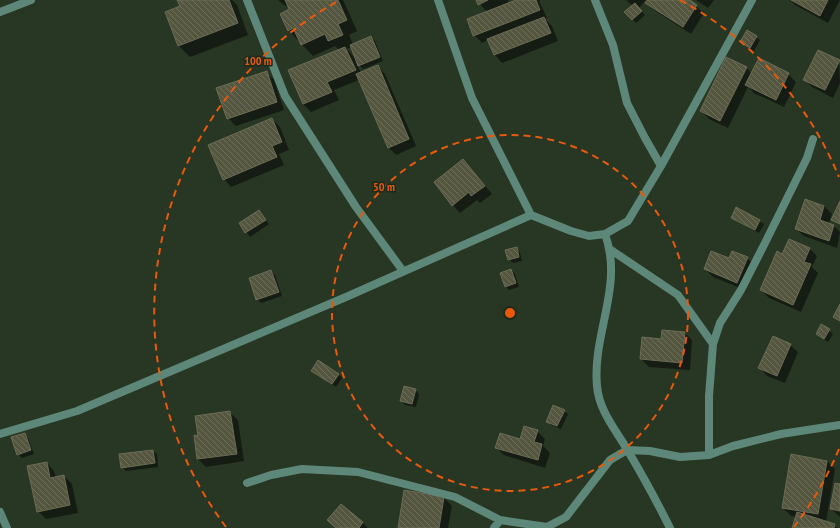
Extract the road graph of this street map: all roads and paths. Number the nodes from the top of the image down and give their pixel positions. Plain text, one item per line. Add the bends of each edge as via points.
1 (31, 0) edge
2 (247, 0) edge
3 (438, 0) edge
4 (595, 0) edge
5 (752, 0) edge
6 (0, 12) edge
7 (813, 139) dead end
8 (662, 166) junction
9 (531, 215) junction
10 (605, 234) junction
11 (611, 250) junction
12 (403, 271) junction
13 (713, 344) junction
14 (840, 424) edge
15 (0, 434) edge
16 (628, 450) junction
17 (709, 456) junction
18 (247, 483) dead end
19 (0, 512) edge
20 (500, 520) junction
21 (4, 526) edge
22 (494, 528) edge
23 (670, 528) edge

1 - 6 street
2 - 12 street via 285,96 356,207
3 - 9 street via 472,98
4 - 8 street via 613,45 627,103
5 - 8 street
7 - 13 street via 766,241 720,323
8 - 10 street via 628,221
9 - 10 street via 589,236
9 - 12 street
10 - 11 street
11 - 13 street via 678,295
11 - 16 street via 611,286 596,364 597,388 602,408
12 - 15 street via 77,411
13 - 17 street via 709,396
14 - 17 street via 781,434 733,446
16 - 17 street via 680,457
16 - 20 street via 610,460 566,517 547,527
16 - 23 street
18 - 20 street via 271,474 302,469 358,472 455,497
19 - 21 street
20 - 22 street

